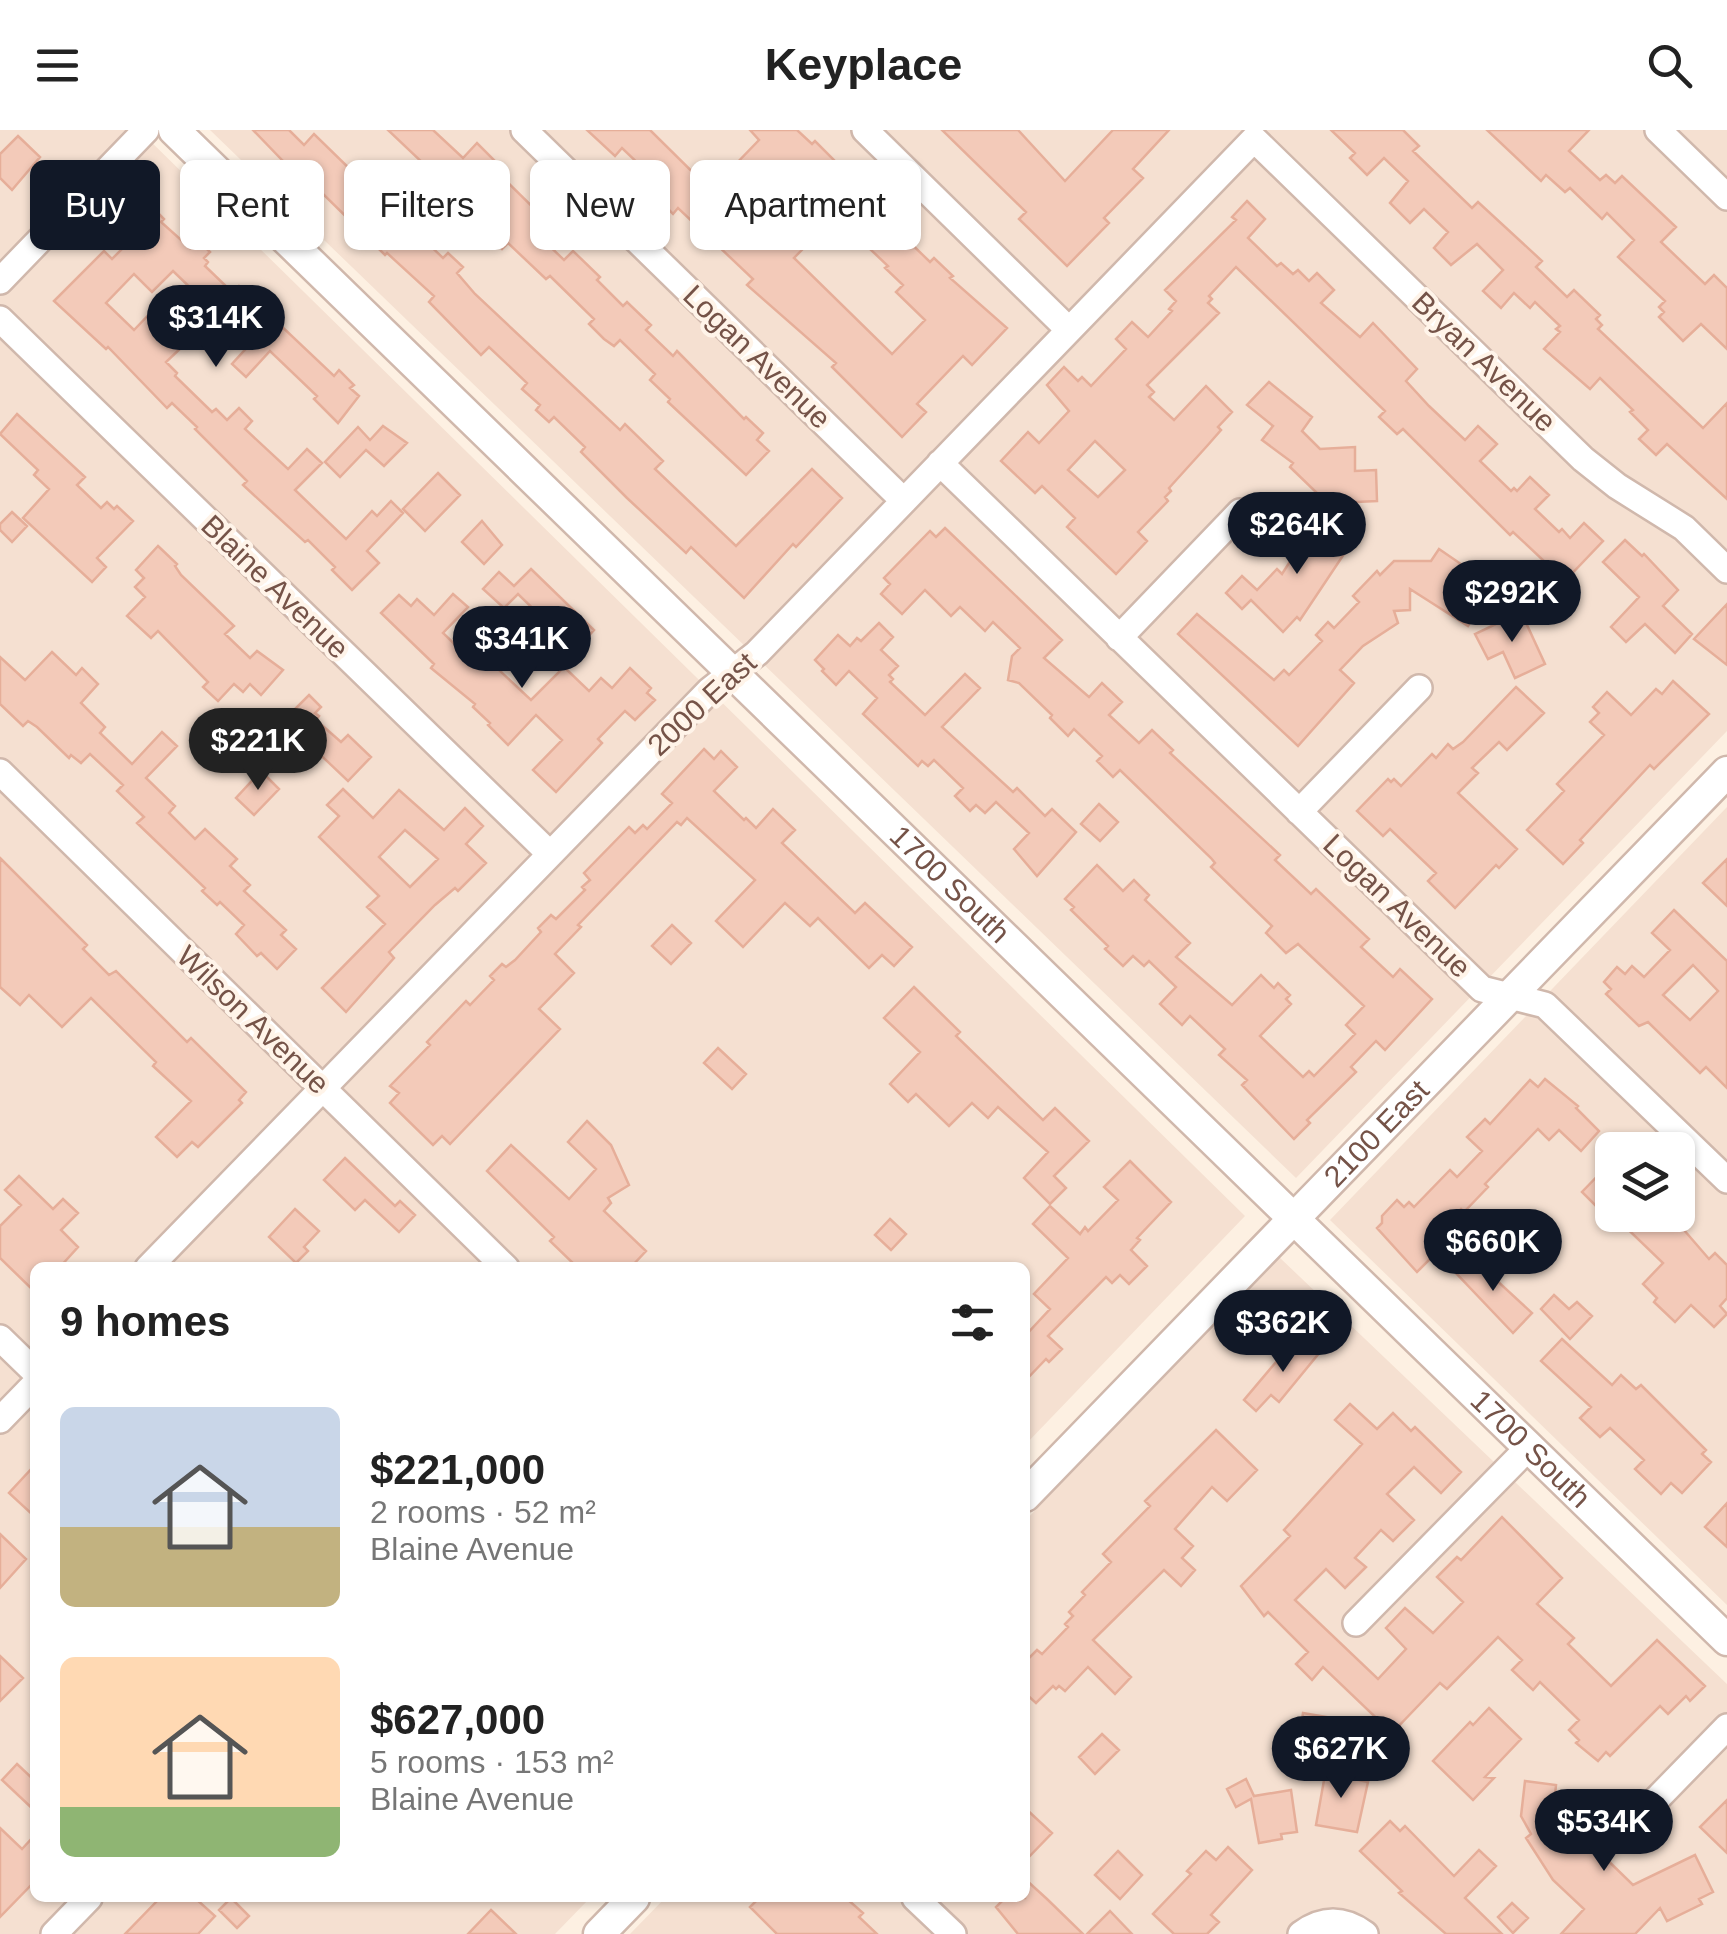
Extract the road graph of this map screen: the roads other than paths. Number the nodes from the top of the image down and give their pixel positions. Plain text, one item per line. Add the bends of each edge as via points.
1 (146, 130) edge
2 (174, 130) edge
3 (524, 130) edge
4 (865, 130) edge
5 (1658, 130) edge
6 (1254, 139) joint
7 (1727, 198) edge
8 (0, 280) edge
9 (0, 319) edge
10 (1069, 330) junction
11 (940, 464) junction
12 (904, 500) junction
13 (1240, 512) dead end
14 (1727, 570) edge
15 (1119, 638) junction
16 (733, 674) junction
17 (1419, 688) dead end
18 (0, 772) edge
19 (1727, 772) edge
20 (1299, 812) junction
21 (550, 854) junction
22 (1512, 995) junction
23 (323, 1088) junction
24 (1727, 1180) edge
25 (1293, 1218) junction
26 (154, 1262) edge
27 (500, 1262) edge
28 (0, 1338) edge
29 (30, 1367) edge
30 (30, 1389) edge
31 (0, 1420) edge
32 (1529, 1447) junction
33 (1030, 1491) edge
34 (1356, 1624) dead end
35 (1727, 1640) edge
36 (1727, 1726) edge
37 (1648, 1808) dead end
38 (85, 1902) edge
39 (630, 1902) edge
40 (919, 1902) edge
41 (54, 1934) edge
42 (599, 1934) edge
43 (953, 1934) edge
44 (1301, 1934) edge
45 (1365, 1934) edge

1 - 8 street
2 - 16 street, 1700 South
3 - 12 street, Logan Avenue
4 - 10 street
5 - 7 street
6 - 10 street, 2000 East
6 - 14 street, Bryan Avenue via 1584,458 1684,528
9 - 21 street, Blaine Avenue
10 - 11 street, 2000 East
11 - 12 street, 2000 East
11 - 15 street, Logan Avenue
12 - 16 street, 2000 East
13 - 15 street
15 - 20 street, Logan Avenue
16 - 21 street, 2000 East
16 - 25 street, 1700 South
17 - 20 street, Logan Avenue
18 - 23 street, Wilson Avenue
19 - 22 street, 2100 East
20 - 22 street, Logan Avenue via 1482,988
21 - 23 street, 2000 East
22 - 24 street, Logan Avenue via 1544,1005
22 - 25 street, 2100 East
23 - 26 street, 2000 East
23 - 27 street, Wilson Avenue
25 - 32 street, 1700 South
25 - 33 street, 2100 East
28 - 29 street
30 - 31 street
32 - 34 street
32 - 35 street, 1700 South
36 - 37 street
38 - 41 street
39 - 42 street
40 - 43 street
44 - 45 street via 1334,1921

